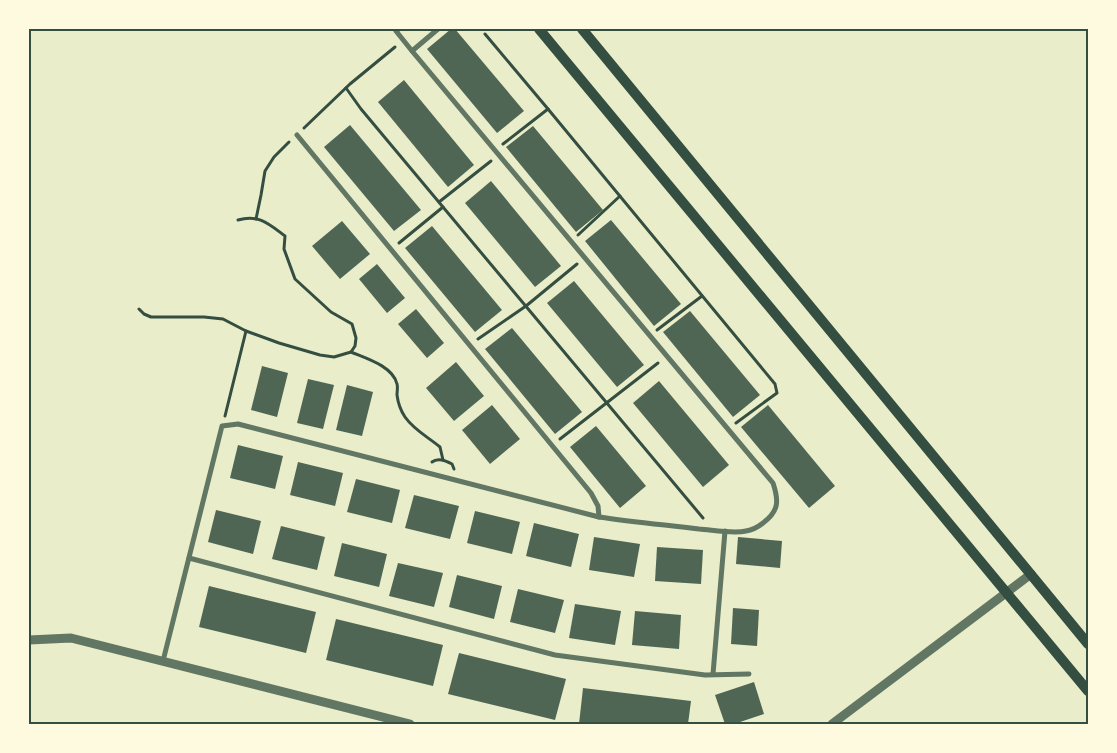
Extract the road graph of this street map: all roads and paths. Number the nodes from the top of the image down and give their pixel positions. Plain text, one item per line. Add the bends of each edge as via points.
1 (438, 29) edge
2 (539, 29) edge
3 (582, 29) edge
4 (398, 30) edge
5 (485, 34) dead end
6 (404, 40) junction
7 (412, 51) junction
8 (346, 88) junction
9 (548, 109) junction
10 (297, 135) junction
11 (497, 152) junction
12 (620, 196) junction
13 (439, 202) junction
14 (443, 207) junction
15 (256, 219) junction
16 (238, 220) dead end
17 (571, 241) junction
18 (391, 249) junction
19 (585, 258) junction
20 (702, 296) junction
21 (526, 306) junction
22 (138, 308) dead end
23 (246, 331) junction
24 (650, 336) junction
25 (470, 345) junction
26 (351, 352) junction
27 (667, 356) junction
28 (607, 403) junction
29 (222, 426) junction
30 (728, 429) junction
31 (552, 446) junction
32 (443, 460) dead end
33 (599, 517) junction
34 (713, 530) junction
35 (725, 531) junction
36 (189, 558) junction
37 (1031, 574) junction
38 (1006, 593) junction
39 (29, 640) edge
40 (1088, 644) edge
41 (163, 661) junction
42 (713, 674) junction
43 (749, 674) dead end
44 (1088, 691) edge
45 (410, 724) edge
46 (832, 724) edge

1 - 7 street
2 - 38 main road
3 - 37 main road
4 - 6 street
5 - 9 path
6 - 7 street
6 - 8 path
7 - 11 street
8 - 10 path
8 - 13 path
9 - 11 path
9 - 12 path
10 - 15 path via 274,157 265,171
10 - 18 street
11 - 13 path
11 - 17 street
12 - 17 path
12 - 20 path
13 - 14 path
14 - 18 path
14 - 21 path
15 - 16 path
15 - 26 path via 285,236 284,249 295,279 331,312 352,324 356,338
17 - 19 street
18 - 25 street
19 - 21 path
19 - 24 street
20 - 24 path
20 - 30 path via 775,384 777,393
21 - 25 path
21 - 28 path
22 - 23 path via 151,317 223,319
23 - 26 path via 320,355 334,357
23 - 29 path
24 - 27 street
25 - 31 street
26 - 32 path via 384,366 390,372 397,383 397,395 405,417 417,431 440,447
27 - 28 path
27 - 30 street
28 - 31 path
28 - 34 path
29 - 33 street via 238,424
29 - 36 street
30 - 35 street via 773,483 777,494 776,509 756,528
31 - 33 street via 591,493 598,506
33 - 34 street
34 - 35 street
35 - 42 street
36 - 41 street
36 - 42 street via 555,655
37 - 38 street
37 - 40 main road
38 - 44 main road
38 - 46 street
39 - 41 street via 71,638
41 - 45 street
42 - 43 street

